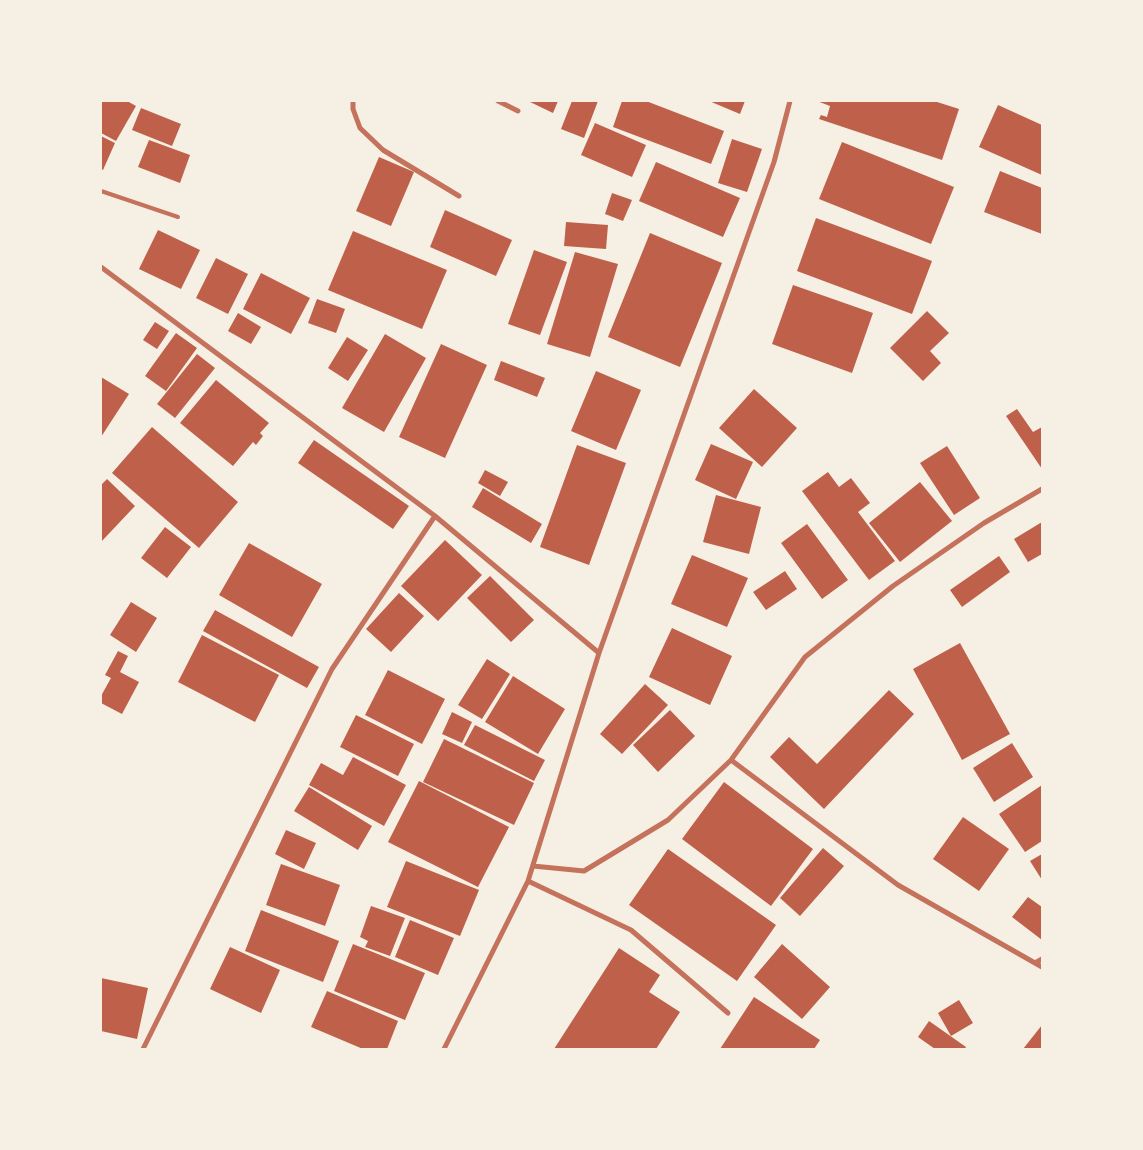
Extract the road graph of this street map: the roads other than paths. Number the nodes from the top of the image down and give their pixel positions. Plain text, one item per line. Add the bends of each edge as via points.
1 (353, 101) edge
2 (498, 101) edge
3 (790, 101) edge
4 (518, 111) dead end
5 (101, 192) edge
6 (459, 196) dead end
7 (178, 217) dead end
8 (101, 267) edge
9 (1042, 488) edge
10 (435, 516) junction
11 (599, 653) junction
12 (731, 760) junction
13 (533, 866) junction
14 (528, 881) junction
15 (1042, 959) edge
16 (1035, 963) junction
17 (1042, 968) edge
18 (728, 1013) dead end
19 (143, 1049) edge
20 (444, 1049) edge

1 - 6 street via 360,128 383,150
2 - 4 street
3 - 11 street via 774,162
5 - 7 lane
8 - 10 street
9 - 12 street via 984,523 893,586 804,657
10 - 11 street
10 - 19 street via 332,669
11 - 13 street
12 - 13 street via 668,820 584,871
12 - 16 street via 898,885
13 - 14 street
14 - 18 street via 631,930
14 - 20 street
15 - 16 street
16 - 17 street

